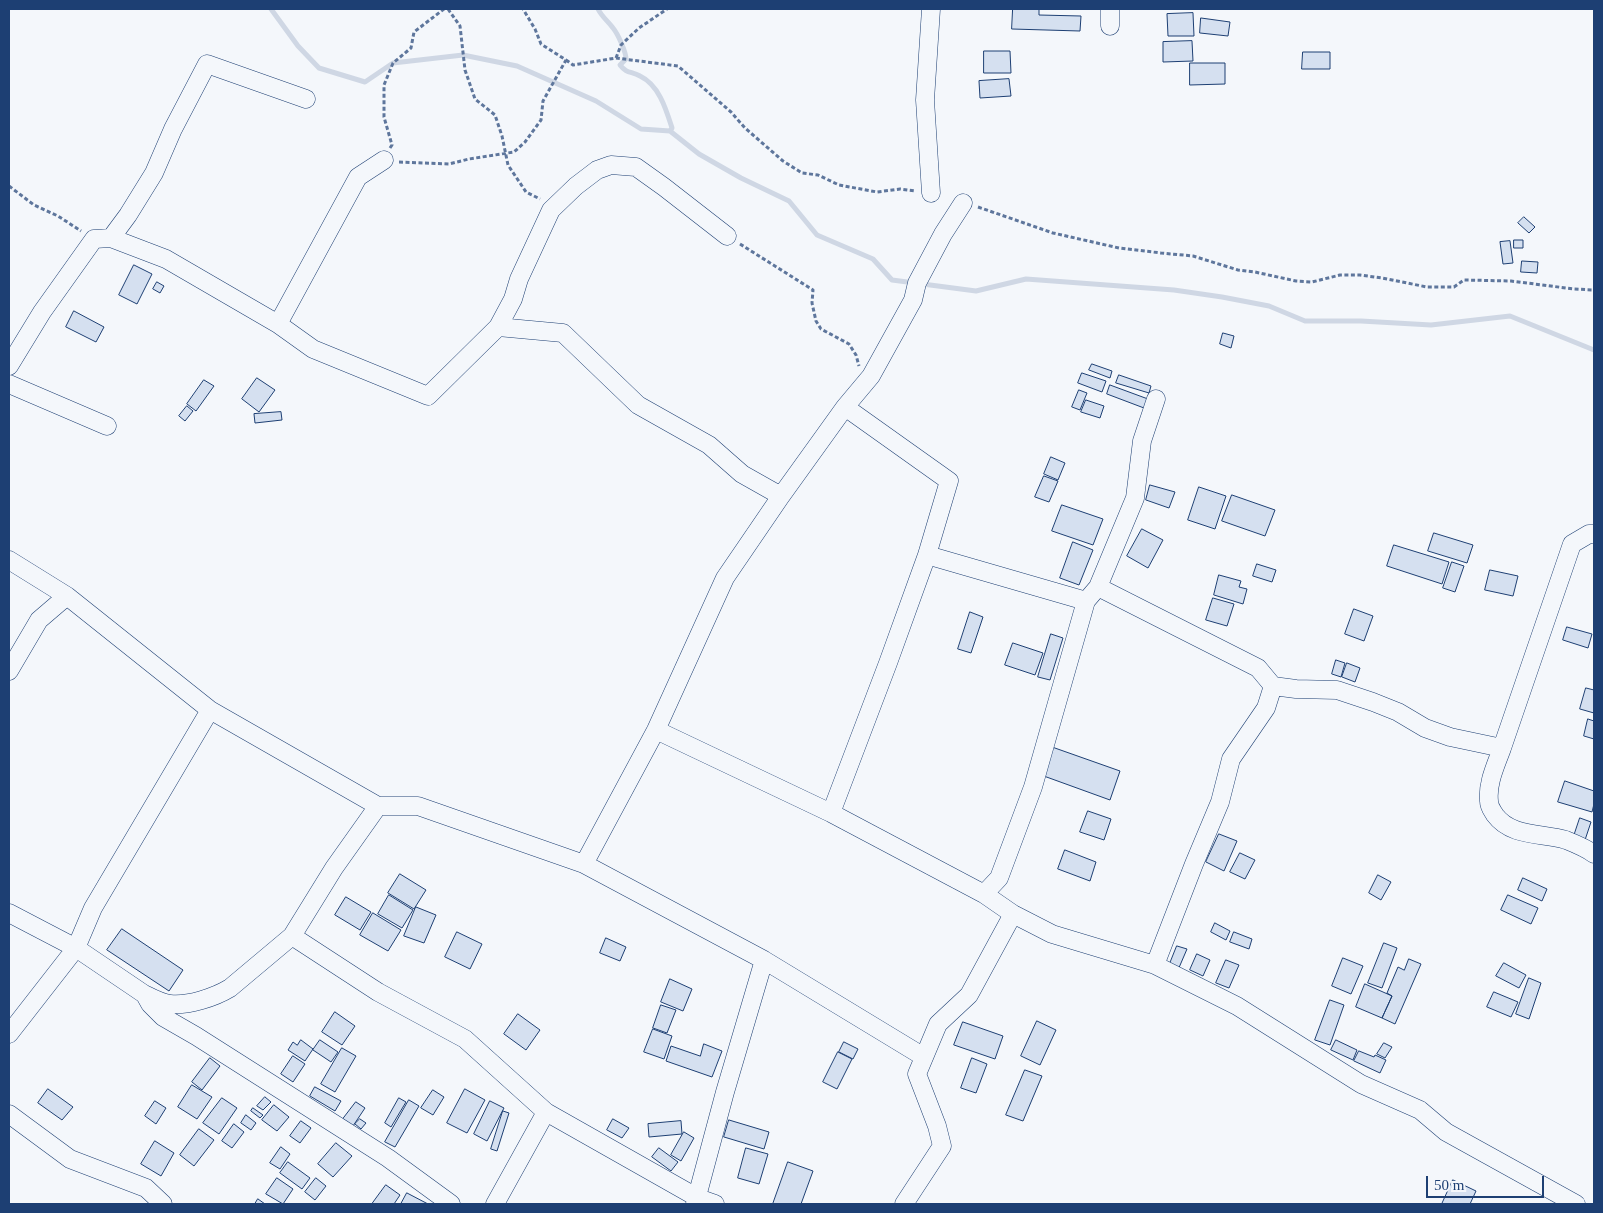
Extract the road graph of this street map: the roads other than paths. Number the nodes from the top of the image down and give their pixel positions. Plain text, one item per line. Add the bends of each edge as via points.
1 (931, 9) edge
2 (306, 99) dead end
3 (384, 160) road end
4 (930, 193) road end
5 (963, 203) road end
6 (727, 236) road end
7 (103, 238) junction
8 (278, 324) junction
9 (498, 327) junction
10 (9, 366) edge
11 (9, 384) edge
12 (1156, 400) dead end
13 (845, 407) junction
14 (107, 426) dead end
15 (781, 496) junction
16 (1594, 534) edge
17 (928, 554) junction
18 (9, 560) edge
19 (1098, 587) junction
20 (68, 596) junction
21 (1086, 601) junction
22 (9, 671) edge
23 (1274, 686) junction
24 (210, 710) junction
25 (656, 730) junction
26 (1502, 748) junction
27 (378, 806) junction
28 (831, 813) junction
29 (1594, 854) edge
30 (584, 864) junction
31 (984, 894) junction
32 (9, 913) edge
33 (1012, 914) junction
34 (292, 936) junction
35 (76, 948) junction
36 (764, 960) junction
37 (1155, 965) junction
38 (144, 994) junction
39 (9, 1034) edge
40 (924, 1057) junction
41 (546, 1112) junction
42 (9, 1114) edge
43 (697, 1201) edge
44 (163, 1204) edge
45 (451, 1204) edge
46 (495, 1204) edge
47 (715, 1204) edge
48 (904, 1204) edge
49 (1576, 1204) edge

1 - 4 street via 925,100
2 - 7 street via 207,64 154,173 128,215
3 - 8 street via 358,177
5 - 13 street via 934,250 917,283 913,300 871,376
6 - 9 street via 636,167 611,165 597,170 551,210
7 - 8 street via 166,259
7 - 10 street via 42,312
8 - 9 street via 313,349 428,396
9 - 15 street via 563,333 638,405 709,445 742,474
11 - 14 street
12 - 19 street via 1142,441 1135,498
13 - 15 street
13 - 17 street via 949,481
15 - 25 street via 725,578
16 - 26 street via 1572,544
17 - 21 street
17 - 28 street
18 - 20 street
19 - 21 street
19 - 23 street via 1258,668
20 - 22 street via 39,620
20 - 24 street
21 - 31 street via 1033,787 999,878
23 - 26 street via 1337,690 1398,712 1425,728 1450,737
23 - 37 street via 1266,708 1231,759 1220,802
24 - 27 street
24 - 35 street via 93,908
25 - 28 street
25 - 30 street
26 - 29 street via 1488,800 1498,819 1506,826 1565,840
27 - 30 street via 418,806
27 - 34 street
28 - 31 street
30 - 36 street
31 - 33 street
32 - 35 street
33 - 37 street via 1052,934
33 - 40 street via 969,995 938,1024
34 - 38 street via 219,994 203,1000 170,1004
34 - 41 street via 378,992 465,1039
35 - 38 street
35 - 39 street
36 - 40 street
36 - 43 street
37 - 49 street via 1237,1006 1361,1084 1420,1110 1446,1132
38 - 45 street via 163,1017 388,1158
40 - 48 street via 917,1074 942,1146
41 - 43 street
41 - 46 street
42 - 44 street via 70,1159 146,1188
43 - 47 street

